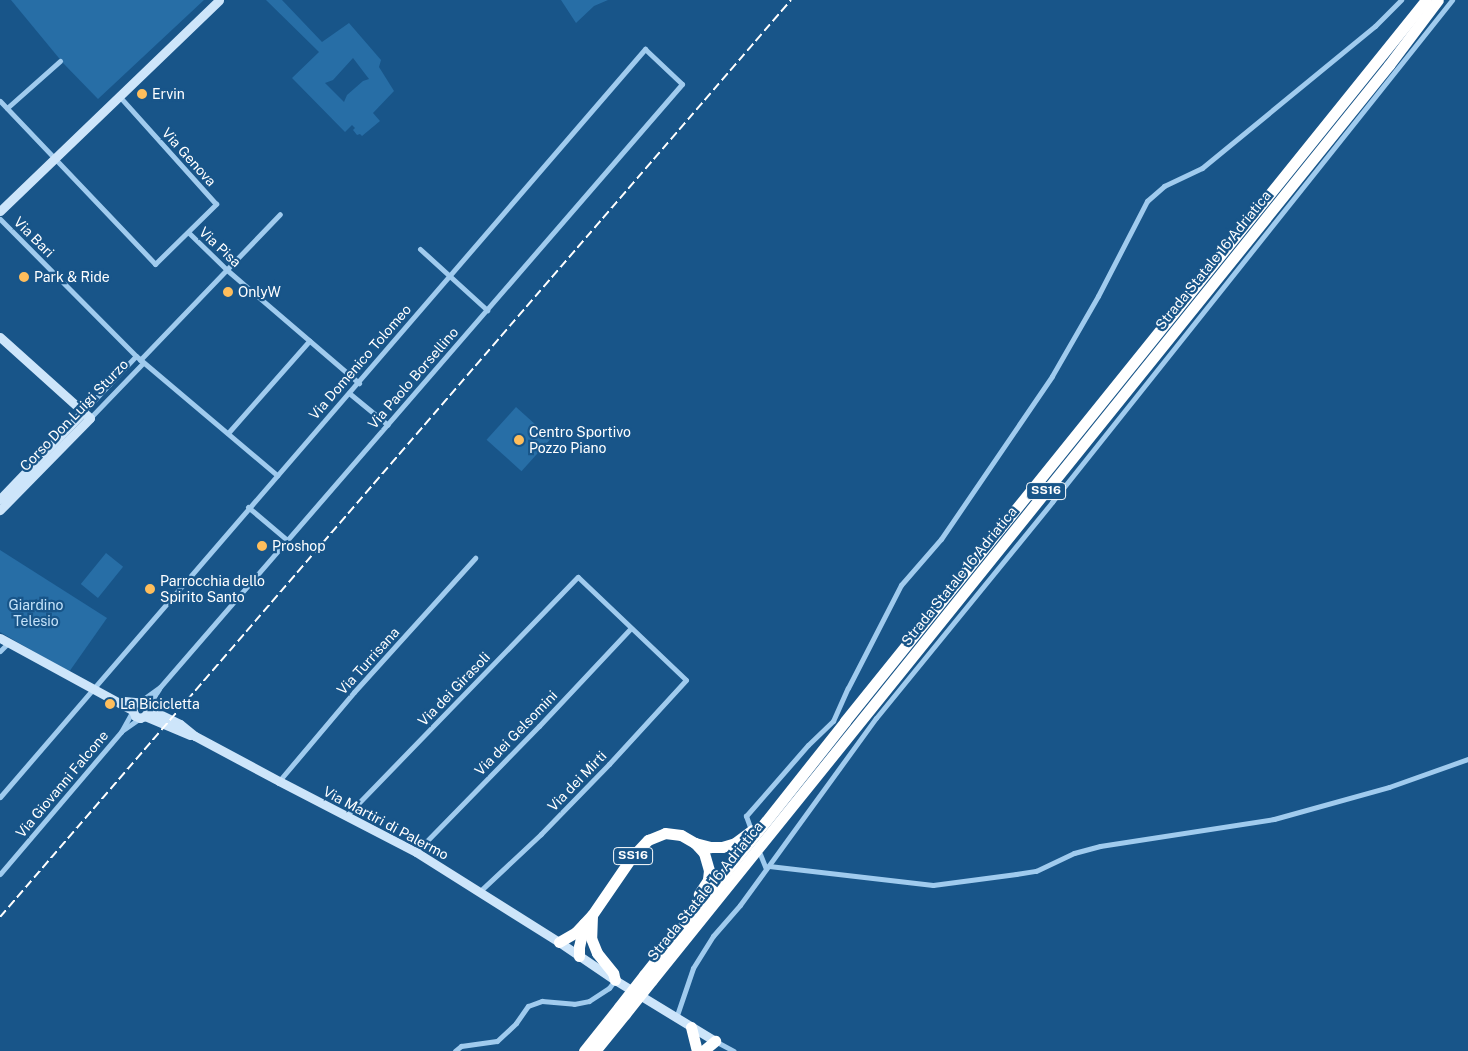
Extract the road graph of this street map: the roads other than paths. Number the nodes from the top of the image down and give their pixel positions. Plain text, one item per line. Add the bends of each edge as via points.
1 (219, 0) edge
2 (1401, 0) edge
3 (1426, 0) edge
4 (1438, 0) edge
5 (1452, 0) edge
6 (645, 49) joint
7 (60, 62) dead end
8 (119, 96) junction
9 (0, 100) edge
10 (7, 108) junction
11 (56, 156) junction
12 (0, 211) edge
13 (280, 214) dead end
14 (0, 219) edge
15 (188, 233) junction
16 (420, 249) dead end
17 (227, 270) junction
18 (449, 276) junction
19 (487, 310) junction
20 (0, 337) edge
21 (309, 341) junction
22 (140, 360) junction
23 (359, 382) junction
24 (349, 393) junction
25 (86, 415) junction
26 (388, 425) junction
27 (228, 433) junction
28 (277, 475) junction
29 (0, 499) edge
30 (248, 507) junction
31 (0, 510) edge
32 (287, 540) junction
33 (476, 558) dead end
34 (631, 628) junction
35 (4, 641) edge
36 (0, 651) edge
37 (160, 686) junction
38 (92, 688) junction
39 (140, 710) junction
40 (121, 732) junction
41 (1468, 759) edge
42 (279, 781) junction
43 (0, 797) edge
44 (776, 808) junction
45 (346, 816) junction
46 (750, 827) dead end
47 (695, 843) junction
48 (416, 852) junction
49 (760, 854) dead end
50 (768, 868) junction
51 (0, 874) edge
52 (479, 892) junction
53 (592, 915) junction
54 (584, 924) junction
55 (590, 938) junction
56 (559, 942) junction
57 (579, 956) junction
58 (656, 958) junction
59 (648, 977) junction
60 (615, 980) junction
61 (622, 1011) junction
62 (676, 1018) junction
63 (691, 1027) junction
64 (714, 1046) edge
65 (455, 1051) edge
66 (584, 1051) edge
67 (595, 1051) edge
68 (697, 1051) edge
69 (704, 1051) edge
70 (734, 1051) edge

1 - 8 street
2 - 46 street via 1375,26 1202,168 1164,186 1147,201 1052,376 941,539 901,586 833,721 746,816
3 - 44 highway, Strada Statale 16 Adriatica / SS16
4 - 59 highway, Strada Statale 16 Adriatica / SS16 via 1389,65
5 - 50 street via 876,718
6 - 18 street, Via Domenico Tolomeo
6 - 19 street, Via Paolo Borsellino via 682,84
7 - 10 street
8 - 11 street
8 - 15 street, Via Genova via 216,204
9 - 10 street
10 - 11 street
11 - 12 street
11 - 15 street, Via Pisa via 155,264
13 - 17 street, Corso Don Luigi Sturzo
14 - 22 street, Via Bari
15 - 17 street, Via Pisa
16 - 18 street
17 - 21 street, Via Pisa
17 - 22 street, Corso Don Luigi Sturzo
18 - 19 street
18 - 23 street, Via Domenico Tolomeo
19 - 26 street, Via Paolo Borsellino
20 - 25 street
21 - 23 street, Via Pisa
21 - 27 street
22 - 25 street, Corso Don Luigi Sturzo
22 - 25 street, Corso Don Luigi Sturzo
22 - 27 street, Via Bari
23 - 24 street, Via Domenico Tolomeo
24 - 26 street
24 - 28 street, Via Domenico Tolomeo
25 - 29 street, Corso Don Luigi Sturzo
25 - 31 street, Corso Don Luigi Sturzo
26 - 32 street, Via Paolo Borsellino
27 - 28 street, Via Bari
28 - 30 street, Via Domenico Tolomeo
30 - 32 street
30 - 38 street, Via Domenico Tolomeo
32 - 37 street, Via Paolo Borsellino
33 - 42 street, Via Turrisana via 354,692
34 - 45 street, Via dei Girasoli via 578,577
34 - 48 street, Via dei Gelsomini
34 - 52 street, Via dei Mirti via 686,680 596,778
35 - 36 street
35 - 38 street, Via Martiri di Palermo
37 - 39 street, Via Paolo Borsellino
37 - 39 street, Via Paolo Borsellino
38 - 39 street, Via Martiri di Palermo
38 - 43 street, Via Domenico Tolomeo
39 - 40 street, Via Giovanni Falcone
39 - 40 street, Via Giovanni Falcone
39 - 42 street, Via Martiri di Palermo
40 - 51 street, Via Giovanni Falcone
41 - 50 street via 1389,787 1274,819 1100,846 1074,853 1036,871 933,885
42 - 45 street, Via Martiri di Palermo
44 - 47 highway, SS16 via 735,843 722,847
44 - 58 highway, Strada Statale 16 Adriatica / SS16
45 - 48 street, Via Martiri di Palermo
47 - 53 highway, SS16 via 665,833 648,840 631,858
47 - 58 highway, SS16 via 708,862 708,880 663,942
48 - 52 street, Via Martiri di Palermo
49 - 50 street
50 - 62 street via 713,936 693,968
52 - 56 street, Via Martiri di Palermo
53 - 54 highway, SS16
53 - 55 highway, SS16
54 - 56 highway, SS16
54 - 57 highway
55 - 57 highway, SS16
55 - 60 highway
56 - 57 street, Via Martiri di Palermo
57 - 60 street
58 - 59 highway, Strada Statale 16 Adriatica / SS16
59 - 61 highway, Strada Statale 16 Adriatica / SS16, bridge
60 - 62 street
60 - 65 street via 589,1001 574,1004 542,1001 528,1006 497,1041 461,1046
61 - 66 highway, Strada Statale 16 Adriatica / SS16
61 - 67 highway, Strada Statale 16 Adriatica / SS16
62 - 63 street
63 - 64 street
63 - 68 highway
64 - 69 highway
64 - 70 street

